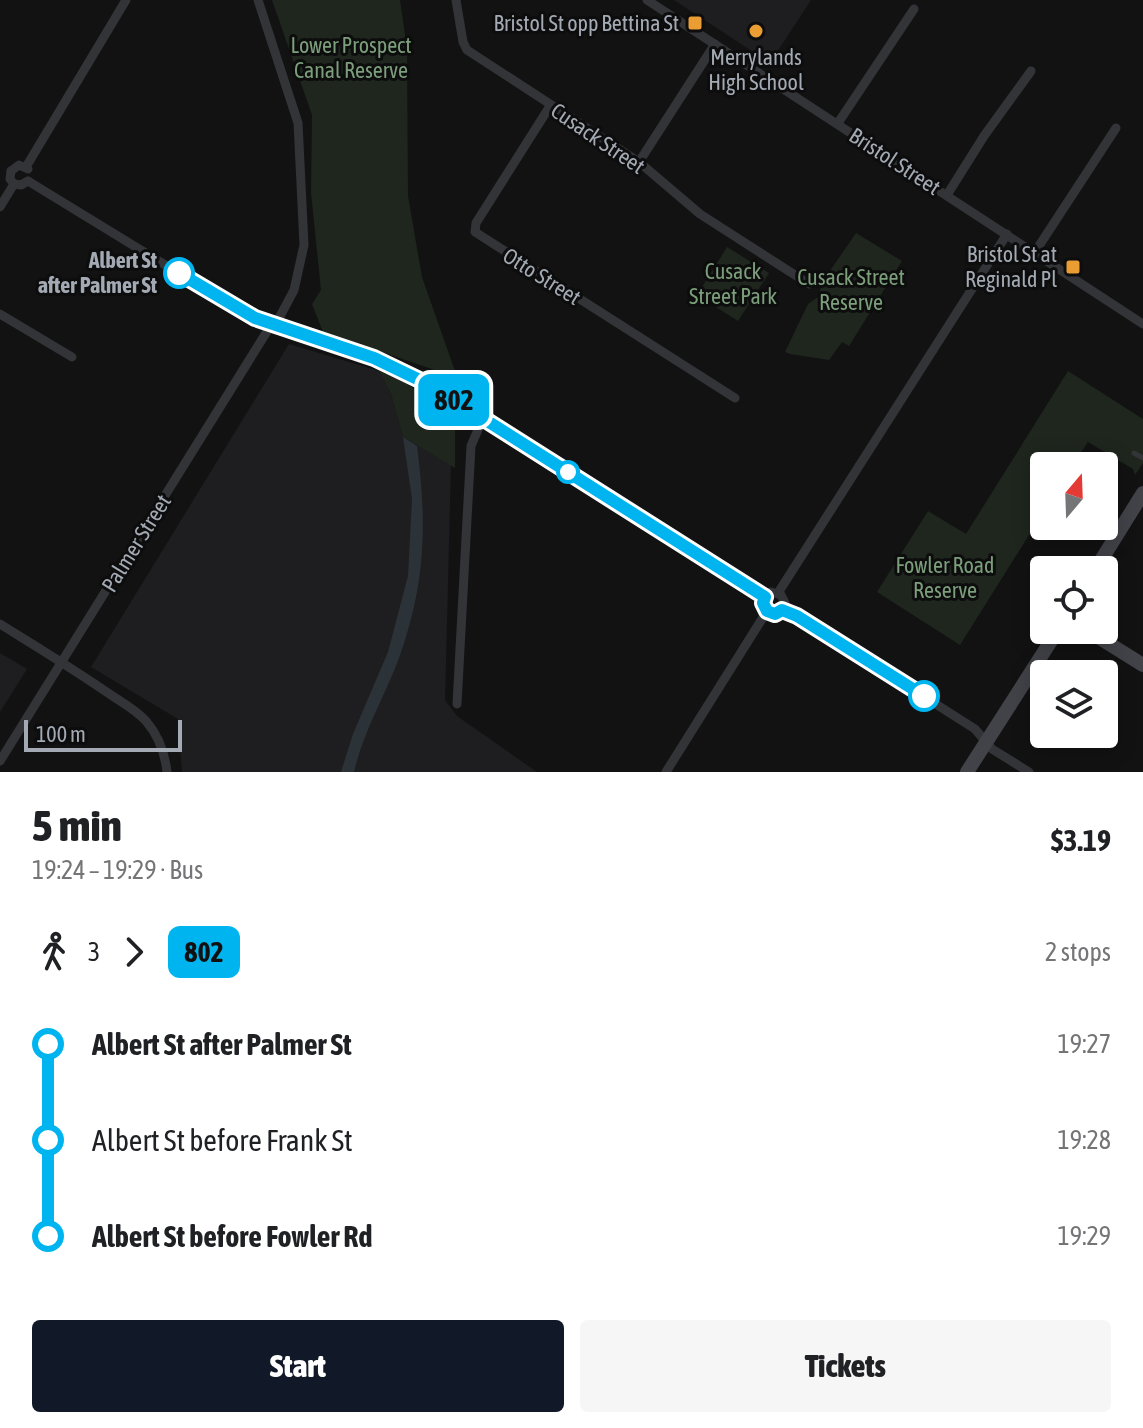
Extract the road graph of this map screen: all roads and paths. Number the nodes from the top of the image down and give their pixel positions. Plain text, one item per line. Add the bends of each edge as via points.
1 (126, 0) edge
2 (258, 0) edge
3 (456, 0) edge
4 (647, 0) edge
5 (914, 9) dead end
6 (715, 44) junction
7 (1031, 71) dead end
8 (550, 106) junction
9 (838, 123) junction
10 (1116, 128) dead end
11 (639, 162) junction
12 (0, 163) edge
13 (26, 167) junction
14 (11, 171) junction
15 (28, 181) junction
16 (14, 184) junction
17 (947, 195) junction
18 (0, 207) edge
19 (1007, 234) junction
20 (1035, 252) junction
21 (809, 284) dead end
22 (0, 314) edge
23 (1143, 324) edge
24 (271, 325) junction
25 (72, 357) dead end
26 (735, 398) dead end
27 (483, 418) junction
28 (1134, 453) dead end
29 (1143, 458) edge
30 (1143, 493) edge
31 (1104, 556) edge
32 (778, 593) junction
33 (765, 597) junction
34 (782, 610) junction
35 (767, 611) junction
36 (0, 624) edge
37 (1051, 644) edge
38 (1109, 644) edge
39 (62, 663) junction
40 (1143, 665) edge
41 (457, 704) dead end
42 (987, 741) junction
43 (0, 761) edge
44 (167, 772) edge
45 (666, 772) edge
46 (967, 772) edge
47 (1029, 772) edge

1 - 13 street
2 - 24 street, Palmer Street via 298,123 304,245 294,290
3 - 8 street, Cusack Street via 467,50
4 - 6 street, Bristol Street
5 - 9 street
6 - 9 street, Bristol Street
6 - 11 street
7 - 17 street
8 - 11 street, Cusack Street
8 - 26 street, Otto Street via 475,232
9 - 17 street, Bristol Street
10 - 20 street
11 - 21 street, Cusack Street via 700,214
12 - 14 street
13 - 14 street
13 - 15 street
14 - 16 street
15 - 16 street
15 - 24 street
16 - 18 street
17 - 19 street, Bristol Street
19 - 20 street, Bristol Street
19 - 32 street
20 - 23 street, Bristol Street
22 - 25 street
24 - 27 street via 400,368
24 - 39 street, Palmer Street
27 - 33 street
27 - 41 street via 471,446
28 - 29 lane
30 - 31 main road
32 - 33 street
32 - 34 street via 784,599
33 - 35 street
34 - 35 street
34 - 42 street
35 - 45 street
36 - 39 street
37 - 42 main road
38 - 40 main road
39 - 43 street, Palmer Street
39 - 44 street via 139,714 165,757
42 - 46 main road
42 - 47 street

